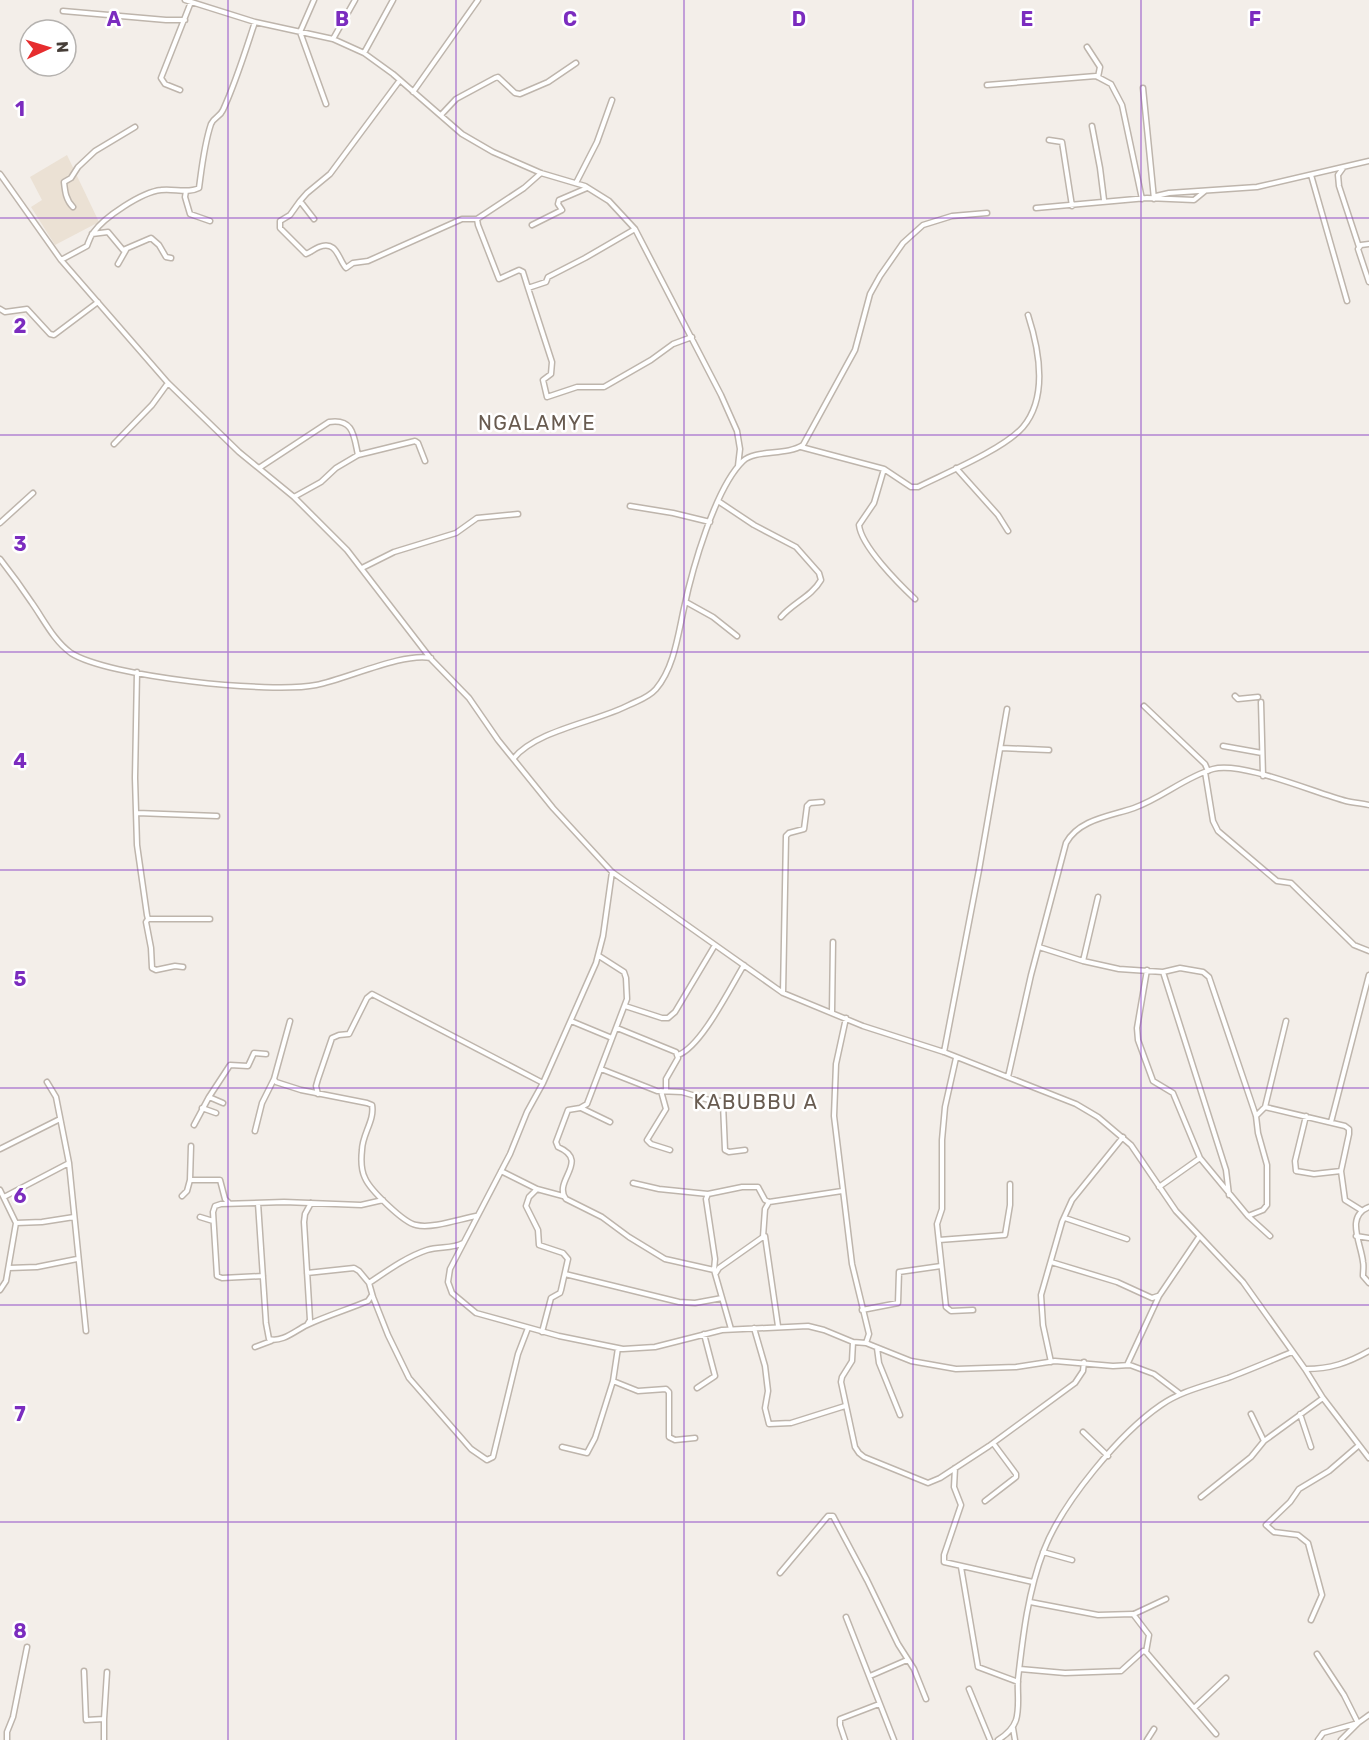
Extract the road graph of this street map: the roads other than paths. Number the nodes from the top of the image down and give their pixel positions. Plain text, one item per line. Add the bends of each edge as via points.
1 (185, 0) edge
2 (314, 0) edge
3 (355, 0) edge
4 (393, 0) edge
5 (478, 0) edge
6 (191, 2) junction
7 (63, 12) dead end
8 (185, 20) junction
9 (255, 22) junction
10 (300, 33) junction
11 (333, 39) junction
12 (1087, 47) dead end
13 (364, 53) junction
14 (576, 63) dead end
15 (1098, 77) junction
16 (400, 80) junction
17 (987, 85) dead end
18 (1143, 88) dead end
19 (180, 90) dead end
20 (413, 92) junction
21 (612, 99) dead end
22 (326, 104) dead end
23 (441, 114) junction
24 (1092, 126) dead end
25 (135, 127) dead end
26 (1048, 140) dead end
27 (1369, 161) edge
28 (1344, 167) junction
29 (541, 173) junction
30 (0, 174) edge
31 (1311, 175) junction
32 (576, 183) junction
33 (588, 187) junction
34 (186, 190) junction
35 (1206, 191) junction
36 (1142, 199) junction
37 (1154, 199) junction
38 (1104, 200) dead end
39 (300, 201) junction
40 (1072, 206) junction
41 (73, 207) dead end
42 (1036, 208) dead end
43 (987, 213) dead end
44 (314, 219) dead end
45 (477, 219) junction
46 (210, 220) dead end
47 (104, 222) junction
48 (532, 225) dead end
49 (636, 229) junction
50 (108, 232) junction
51 (92, 234) junction
52 (1369, 244) edge
53 (1359, 246) junction
54 (126, 249) junction
55 (171, 258) dead end
56 (61, 260) junction
57 (118, 264) dead end
58 (1369, 282) edge
59 (528, 288) junction
60 (1347, 301) dead end
61 (98, 302) junction
62 (0, 309) edge
63 (1028, 315) dead end
64 (692, 337) junction
65 (168, 383) junction
66 (114, 444) dead end
67 (800, 447) junction
68 (740, 449) junction
69 (358, 455) junction
70 (750, 456) junction
71 (425, 461) dead end
72 (738, 466) junction
73 (259, 468) junction
74 (956, 468) junction
75 (884, 469) junction
76 (33, 493) dead end
77 (294, 497) junction
78 (718, 501) junction
79 (630, 506) dead end
80 (518, 514) dead end
81 (710, 522) junction
82 (0, 523) edge
83 (1008, 531) dead end
84 (0, 559) edge
85 (362, 568) junction
86 (915, 599) dead end
87 (686, 602) junction
88 (781, 617) dead end
89 (737, 636) dead end
90 (431, 658) junction
91 (137, 672) junction
92 (1235, 696) dead end
93 (1258, 697) dead end
94 (1261, 702) dead end
95 (1144, 706) dead end
96 (1007, 709) dead end
97 (1223, 746) dead end
98 (1001, 748) junction
99 (1049, 750) dead end
100 (1262, 753) junction
101 (514, 758) junction
102 (1207, 772) junction
103 (1263, 776) junction
104 (822, 802) dead end
105 (1369, 806) edge
106 (137, 813) junction
107 (217, 816) dead end
108 (612, 872) junction
109 (1098, 897) dead end
110 (148, 919) junction
111 (210, 919) dead end
112 (833, 942) dead end
113 (716, 945) junction
114 (1039, 946) junction
115 (1369, 951) edge
116 (599, 956) junction
117 (1083, 961) junction
118 (744, 965) junction
119 (183, 967) dead end
120 (1147, 970) junction
121 (1163, 972) junction
122 (1369, 975) edge
123 (783, 993) junction
124 (625, 1006) junction
125 (832, 1012) junction
126 (846, 1018) junction
127 (290, 1021) dead end
128 (571, 1021) junction
129 (1286, 1021) dead end
130 (617, 1028) junction
131 (612, 1038) junction
132 (944, 1052) junction
133 (266, 1054) dead end
134 (678, 1055) junction
135 (956, 1058) junction
136 (601, 1069) junction
137 (1008, 1077) junction
138 (274, 1079) junction
139 (47, 1082) dead end
140 (543, 1083) junction
141 (663, 1091) junction
142 (318, 1094) junction
143 (209, 1096) junction
144 (223, 1103) dead end
145 (1264, 1107) junction
146 (202, 1108) junction
147 (580, 1108) junction
148 (216, 1113) dead end
149 (1256, 1116) junction
150 (1306, 1116) junction
151 (60, 1119) junction
152 (610, 1122) dead end
153 (1331, 1122) junction
154 (194, 1125) dead end
155 (255, 1131) dead end
156 (1123, 1137) junction
157 (190, 1146) dead end
158 (0, 1149) edge
159 (670, 1149) dead end
160 (745, 1150) dead end
161 (1200, 1158) junction
162 (69, 1162) junction
163 (501, 1171) junction
164 (1341, 1171) junction
165 (190, 1180) junction
166 (633, 1183) dead end
167 (1010, 1184) dead end
168 (1158, 1187) junction
169 (537, 1189) junction
170 (0, 1190) edge
171 (842, 1191) junction
172 (708, 1194) junction
173 (182, 1196) dead end
174 (563, 1196) junction
175 (1229, 1196) junction
176 (4, 1197) junction
177 (764, 1198) junction
178 (384, 1200) junction
179 (311, 1202) junction
180 (769, 1202) junction
181 (258, 1203) junction
182 (230, 1204) junction
183 (1369, 1207) edge
184 (765, 1209) junction
185 (1361, 1210) junction
186 (74, 1216) junction
187 (477, 1216) junction
188 (1248, 1216) junction
189 (200, 1217) dead end
190 (1065, 1218) junction
191 (213, 1221) junction
192 (16, 1223) junction
193 (765, 1236) junction
194 (1270, 1236) dead end
195 (1356, 1236) junction
196 (1198, 1237) junction
197 (1369, 1238) edge
198 (1127, 1239) dead end
199 (939, 1240) junction
200 (463, 1243) junction
201 (78, 1259) junction
202 (1052, 1262) junction
203 (941, 1266) junction
204 (9, 1268) junction
205 (716, 1269) junction
206 (307, 1273) junction
207 (566, 1274) junction
208 (263, 1276) junction
209 (369, 1283) junction
210 (1369, 1283) edge
211 (0, 1290) edge
212 (372, 1294) junction
213 (1159, 1296) junction
214 (723, 1298) junction
215 (1152, 1298) junction
216 (1156, 1302) junction
217 (862, 1310) junction
218 (973, 1310) dead end
219 (307, 1325) junction
220 (778, 1326) junction
221 (528, 1328) junction
222 (754, 1328) junction
223 (731, 1329) junction
224 (86, 1331) dead end
225 (542, 1332) junction
226 (704, 1334) junction
227 (272, 1340) junction
228 (853, 1342) junction
229 (866, 1342) junction
230 (255, 1347) dead end
231 (618, 1348) junction
232 (877, 1348) junction
233 (1369, 1351) edge
234 (1292, 1353) junction
235 (1051, 1362) junction
236 (1084, 1362) junction
237 (1127, 1365) junction
238 (1305, 1369) junction
239 (613, 1381) junction
240 (697, 1388) dead end
241 (1179, 1393) junction
242 (1323, 1398) junction
243 (845, 1406) junction
244 (1251, 1414) dead end
245 (1300, 1414) junction
246 (900, 1415) dead end
247 (1083, 1432) dead end
248 (695, 1438) dead end
249 (1264, 1441) junction
250 (993, 1443) junction
251 (1358, 1446) junction
252 (562, 1447) dead end
253 (1311, 1447) dead end
254 (1367, 1452) edge
255 (1107, 1456) junction
256 (1369, 1458) edge
257 (955, 1468) junction
258 (1201, 1497) dead end
259 (985, 1501) dead end
260 (1043, 1552) junction
261 (1072, 1560) dead end
262 (961, 1567) junction
263 (780, 1573) dead end
264 (1033, 1582) junction
265 (1166, 1599) dead end
266 (1030, 1602) junction
267 (1133, 1614) junction
268 (846, 1617) dead end
269 (1311, 1620) dead end
270 (27, 1647) dead end
271 (1146, 1652) junction
272 (1317, 1654) dead end
273 (907, 1660) junction
274 (1020, 1669) junction
275 (84, 1671) dead end
276 (107, 1671) dead end
277 (870, 1676) junction
278 (1226, 1678) dead end
279 (1018, 1682) junction
280 (969, 1689) dead end
281 (926, 1699) dead end
282 (879, 1704) junction
283 (1194, 1708) junction
284 (1369, 1715) edge
285 (104, 1719) junction
286 (1358, 1723) junction
287 (1013, 1727) junction
288 (1154, 1730) dead end
289 (1216, 1734) dead end
290 (6, 1740) edge
291 (104, 1740) edge
292 (845, 1740) edge
293 (894, 1740) edge
294 (990, 1740) edge
295 (998, 1740) edge
296 (1015, 1740) edge
297 (1147, 1740) edge
298 (1318, 1740) edge
299 (1341, 1740) edge

1 - 6 street
2 - 10 street
3 - 11 street
4 - 13 street
5 - 20 street
6 - 8 street
6 - 9 street
7 - 8 street
8 - 19 street via 161,78
9 - 10 street
9 - 34 street via 231,92 221,115 211,125 199,188
10 - 11 street
10 - 22 street
11 - 13 street
12 - 15 street via 1100,67
13 - 16 street
14 - 23 street via 548,82 520,94 495,78 456,99
15 - 17 street
15 - 36 street via 1111,84 1122,105
16 - 20 street
16 - 39 street via 330,174
18 - 37 street
20 - 23 street
21 - 32 street via 597,142
23 - 29 street via 462,134
24 - 38 street
25 - 41 street via 95,151 64,182
26 - 40 street via 1062,142
27 - 28 street
28 - 31 street
28 - 53 street via 1338,175 1339,186
29 - 32 street
29 - 45 street
30 - 56 street
31 - 35 street via 1257,187
31 - 60 street
32 - 33 street
33 - 48 street via 559,200 562,210
33 - 49 street via 609,201
34 - 46 street via 190,214
34 - 47 street via 150,192
35 - 37 street via 1169,193
35 - 37 street via 1194,200
36 - 37 street
36 - 40 street
39 - 44 street
39 - 45 street via 280,221 280,228 306,254 328,245 337,249 346,268 462,219
40 - 42 street
43 - 67 street via 952,216 923,225 903,243 870,294 855,350
45 - 59 street via 499,279 519,270
47 - 50 street
47 - 51 street
49 - 59 street via 548,276 546,282
49 - 64 street
50 - 51 street
50 - 54 street
51 - 56 street via 87,246
52 - 53 street
53 - 58 street
54 - 55 street via 151,238
54 - 57 street
56 - 61 street
59 - 64 street via 552,362 551,374 543,380 547,397 577,387 604,387 673,344
61 - 62 street via 54,335 27,309
61 - 65 street
63 - 74 street via 1038,367 1037,403 1017,433
64 - 68 street via 737,431
65 - 66 street
65 - 73 street
67 - 70 street
67 - 75 street
68 - 70 street
68 - 72 street
69 - 71 street via 415,441
69 - 73 street via 351,428 338,420
69 - 77 street
70 - 72 street
72 - 78 street
73 - 77 street
74 - 75 street via 918,488
74 - 83 street
75 - 86 street via 874,503 859,525 860,534
76 - 82 street
77 - 85 street
78 - 81 street
78 - 88 street via 796,547 819,573 818,585
79 - 81 street
80 - 85 street via 477,518 456,533 394,552
81 - 87 street
84 - 91 street via 59,643 102,666
85 - 90 street
87 - 89 street
87 - 101 street via 668,670 654,691 616,712 531,744
90 - 91 street via 405,659 301,688 267,688
90 - 101 street via 469,698
91 - 106 street
92 - 93 street
94 - 100 street
95 - 102 street via 1204,764
96 - 98 street
97 - 100 street
98 - 99 street
98 - 132 street
100 - 103 street
101 - 108 street
102 - 103 street via 1222,767
102 - 114 street via 1148,803 1098,818 1070,837
102 - 115 street via 1213,821 1218,831 1277,881 1291,883 1354,945
103 - 105 street
104 - 123 street via 810,803 804,829 786,836
106 - 107 street
106 - 110 street via 137,845
108 - 113 street
108 - 116 street
109 - 117 street
110 - 111 street
110 - 119 street via 152,968
112 - 125 street
113 - 118 street
113 - 124 street via 668,1018
114 - 117 street
114 - 137 street
116 - 124 street via 624,972
116 - 128 street
117 - 120 street
118 - 123 street
118 - 134 street via 705,1032
120 - 121 street
120 - 161 street via 1138,1040 1153,1082 1173,1093
121 - 149 street via 1180,968 1209,977
121 - 175 street via 1226,1170
122 - 153 street
123 - 125 street
124 - 130 street
125 - 126 street
126 - 132 street
126 - 171 street via 834,1084
127 - 138 street
128 - 131 street
128 - 140 street
129 - 145 street
130 - 131 street
130 - 134 street
131 - 136 street
132 - 135 street
133 - 143 street via 254,1053 248,1066 230,1065
134 - 141 street
135 - 137 street
135 - 199 street via 945,1107
136 - 141 street
136 - 147 street via 586,1104
137 - 156 street via 1076,1104
138 - 142 street
138 - 155 street via 262,1103
139 - 151 street via 56,1097
140 - 142 street via 371,994 350,1034 332,1038 316,1086
140 - 163 street
141 - 159 street via 666,1109 647,1140
141 - 160 street via 722,1102 725,1150
142 - 178 street via 372,1105 373,1113 362,1143 362,1165 368,1184
143 - 144 street
143 - 146 street
145 - 149 street
145 - 150 street
146 - 148 street
146 - 154 street
147 - 152 street
147 - 174 street via 568,1110 556,1142 572,1158
149 - 188 street via 1267,1165 1267,1205
150 - 153 street
150 - 164 street via 1296,1171
151 - 158 street
151 - 162 street
153 - 164 street via 1349,1129
156 - 168 street
156 - 190 street via 1072,1200
157 - 165 street
161 - 168 street
161 - 175 street
162 - 176 street
162 - 186 street
163 - 169 street
163 - 187 street
164 - 185 street via 1345,1200
165 - 173 street
165 - 182 street via 220,1180
166 - 172 street
167 - 199 street via 1005,1235
168 - 196 street
169 - 174 street
169 - 207 street via 526,1206 538,1230 539,1245 566,1255
170 - 176 street
171 - 180 street
171 - 217 street
172 - 177 street via 754,1186
172 - 205 street
174 - 205 street via 665,1259
175 - 188 street
176 - 192 street
177 - 180 street
177 - 184 street
178 - 179 street via 339,1206
178 - 187 street via 417,1226
179 - 181 street
179 - 206 street via 304,1222
180 - 184 street
181 - 182 street
181 - 208 street
182 - 191 street via 214,1206
183 - 185 street
184 - 193 street
185 - 195 street via 1356,1220
186 - 192 street
186 - 201 street
187 - 200 street
188 - 194 street
189 - 191 street
190 - 198 street
190 - 202 street
191 - 208 street via 219,1278
192 - 204 street
193 - 205 street
193 - 220 street
195 - 197 street
195 - 210 street via 1363,1276
196 - 213 street
196 - 234 street via 1243,1282
199 - 203 street
200 - 209 street via 427,1250
200 - 221 street via 448,1275 452,1293 476,1313
201 - 204 street
201 - 224 street
202 - 215 street
202 - 235 street via 1041,1298
203 - 217 street via 899,1272 898,1303
203 - 218 street via 948,1310
204 - 211 street
205 - 214 street
206 - 209 street via 354,1268
206 - 219 street
207 - 214 street via 679,1302
207 - 225 street via 560,1293 551,1298
208 - 227 street via 267,1334
209 - 212 street
212 - 219 street via 369,1300
212 - 221 street via 409,1378 471,1449 487,1460 493,1457
213 - 215 street
213 - 216 street
214 - 223 street
215 - 216 street
216 - 237 street
217 - 229 street via 869,1337
219 - 227 street
220 - 222 street
220 - 228 street via 815,1327
221 - 225 street
222 - 223 street
222 - 243 street via 765,1366 769,1424 790,1423
223 - 226 street
225 - 231 street
226 - 231 street via 646,1349
226 - 240 street via 715,1376
227 - 230 street
228 - 229 street
228 - 243 street via 852,1361 841,1382
229 - 232 street
231 - 239 street
232 - 235 street via 911,1361 956,1369
232 - 246 street via 879,1364
233 - 238 street via 1328,1369
234 - 238 street
234 - 241 street
235 - 236 street
236 - 237 street
236 - 250 street via 1075,1383
237 - 241 street via 1154,1374
238 - 242 street
239 - 248 street via 638,1391 666,1389 669,1437
239 - 252 street via 587,1454
241 - 255 street via 1138,1423
242 - 245 street
242 - 251 street
243 - 257 street via 855,1447 864,1457 928,1483
244 - 249 street
245 - 249 street
245 - 253 street
247 - 255 street
249 - 258 street via 1251,1457
250 - 257 street
250 - 259 street via 1016,1478
251 - 254 street
251 - 269 street via 1329,1471 1299,1489 1266,1525 1274,1532 1298,1535 1308,1543 1322,1595
254 - 256 street
255 - 260 street via 1056,1525
257 - 262 street via 954,1487 961,1505 944,1562
260 - 261 street
260 - 264 street
262 - 264 street
262 - 279 street via 978,1667
263 - 273 street via 828,1516 833,1516
264 - 266 street
265 - 267 street
266 - 267 street via 1098,1615
266 - 274 street
267 - 271 street via 1149,1635
268 - 277 street
270 - 290 street
271 - 274 street via 1138,1653 1121,1671 1065,1673
271 - 283 street
272 - 286 street
273 - 277 street
273 - 281 street
274 - 279 street
275 - 285 street via 86,1720
276 - 285 street
277 - 282 street
278 - 283 street
279 - 287 street
280 - 294 street
282 - 292 street via 840,1719
282 - 293 street
283 - 289 street
284 - 286 street
285 - 291 street
286 - 298 street via 1323,1732
286 - 299 street
287 - 295 street
287 - 296 street
288 - 297 street

